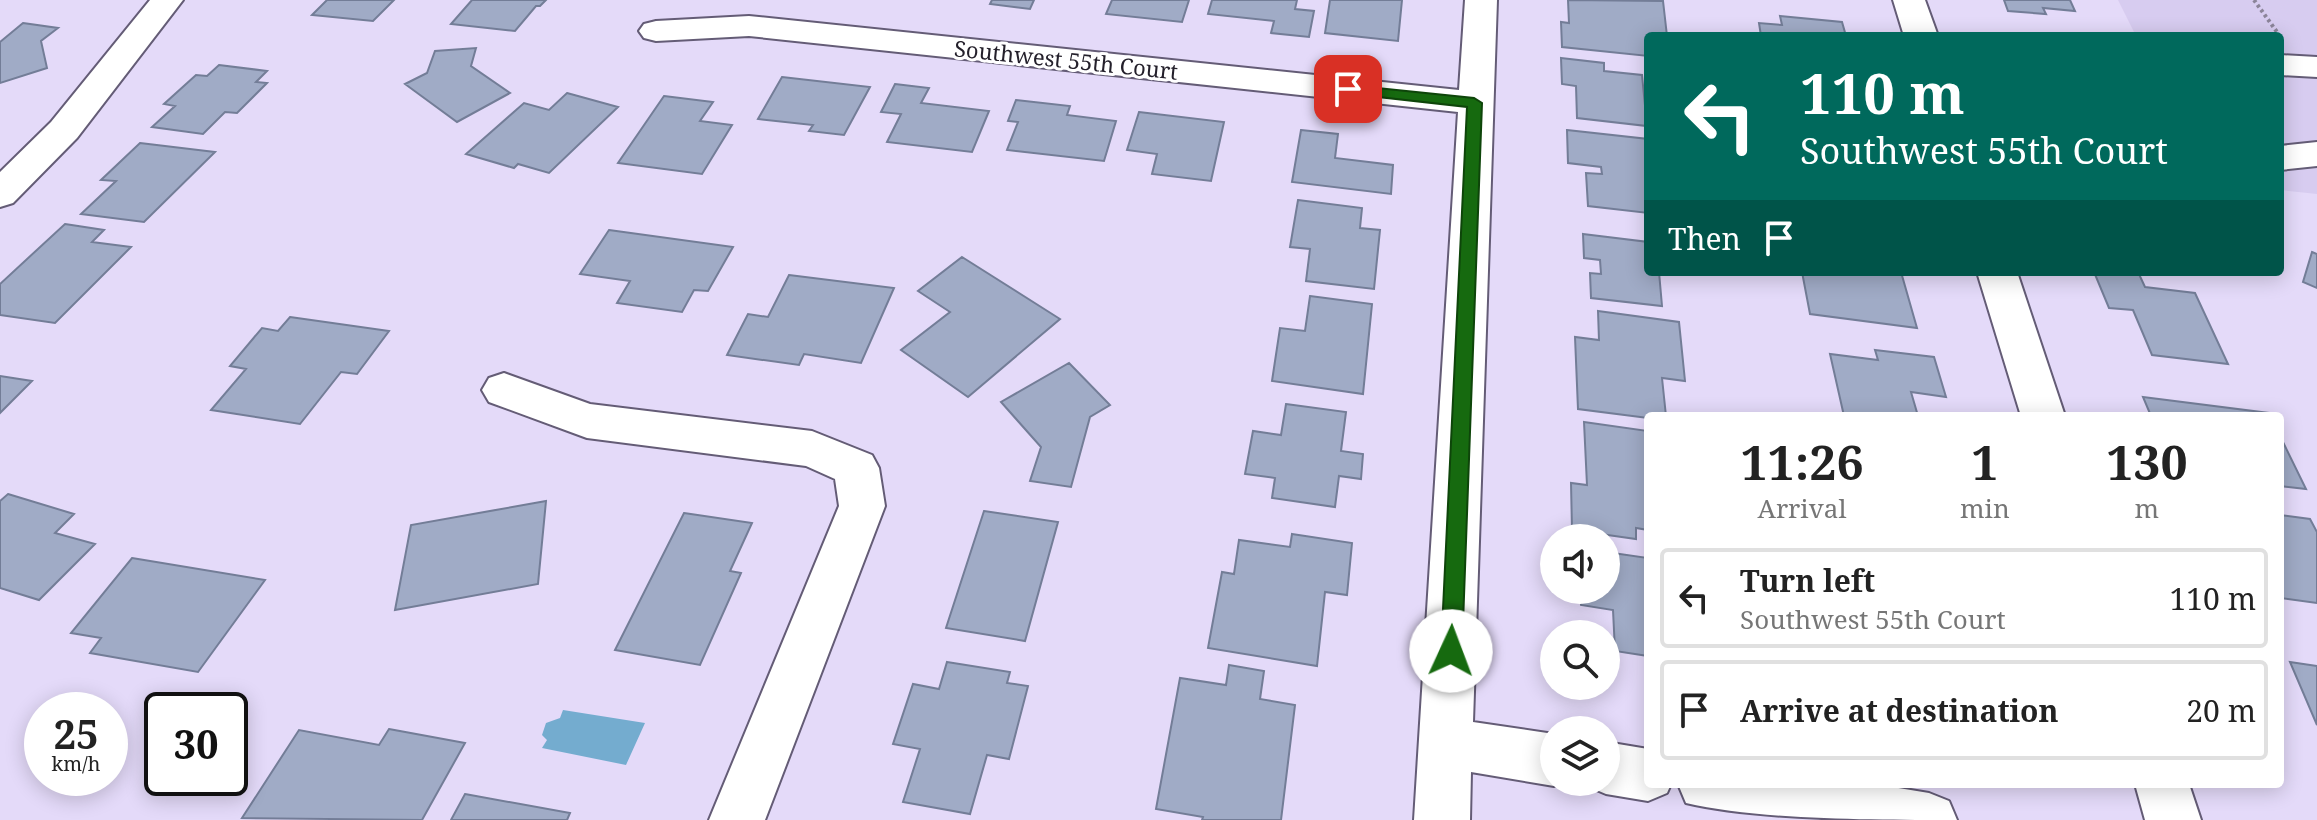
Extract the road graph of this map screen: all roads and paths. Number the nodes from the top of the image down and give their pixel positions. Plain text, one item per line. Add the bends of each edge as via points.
1 (167, 0) edge
2 (1481, 0) edge
3 (1909, 0) edge
4 (2254, 0) edge
5 (656, 31) dead end
6 (1920, 32) edge
7 (2277, 32) edge
8 (2284, 65) edge
9 (2317, 67) edge
10 (1474, 103) junction
11 (2317, 154) edge
12 (2284, 158) edge
13 (0, 194) edge
14 (1998, 276) edge
15 (504, 390) dead end
16 (2042, 412) edge
17 (1447, 743) junction
18 (1540, 758) edge
19 (1620, 770) edge
20 (1644, 774) edge
21 (1730, 788) edge
22 (2163, 788) edge
23 (737, 820) edge
24 (1442, 820) edge
25 (1929, 820) edge
26 (2173, 820) edge

1 - 13 street via 64,130
2 - 10 street
3 - 6 street
4 - 7 path
5 - 10 street, Southwest 55th Court via 749,26
8 - 9 street
10 - 17 street
11 - 12 street
14 - 16 street
15 - 23 street via 587,421 812,449 856,468 862,506
17 - 18 street
17 - 24 street
19 - 20 street
21 - 25 street
22 - 26 street

